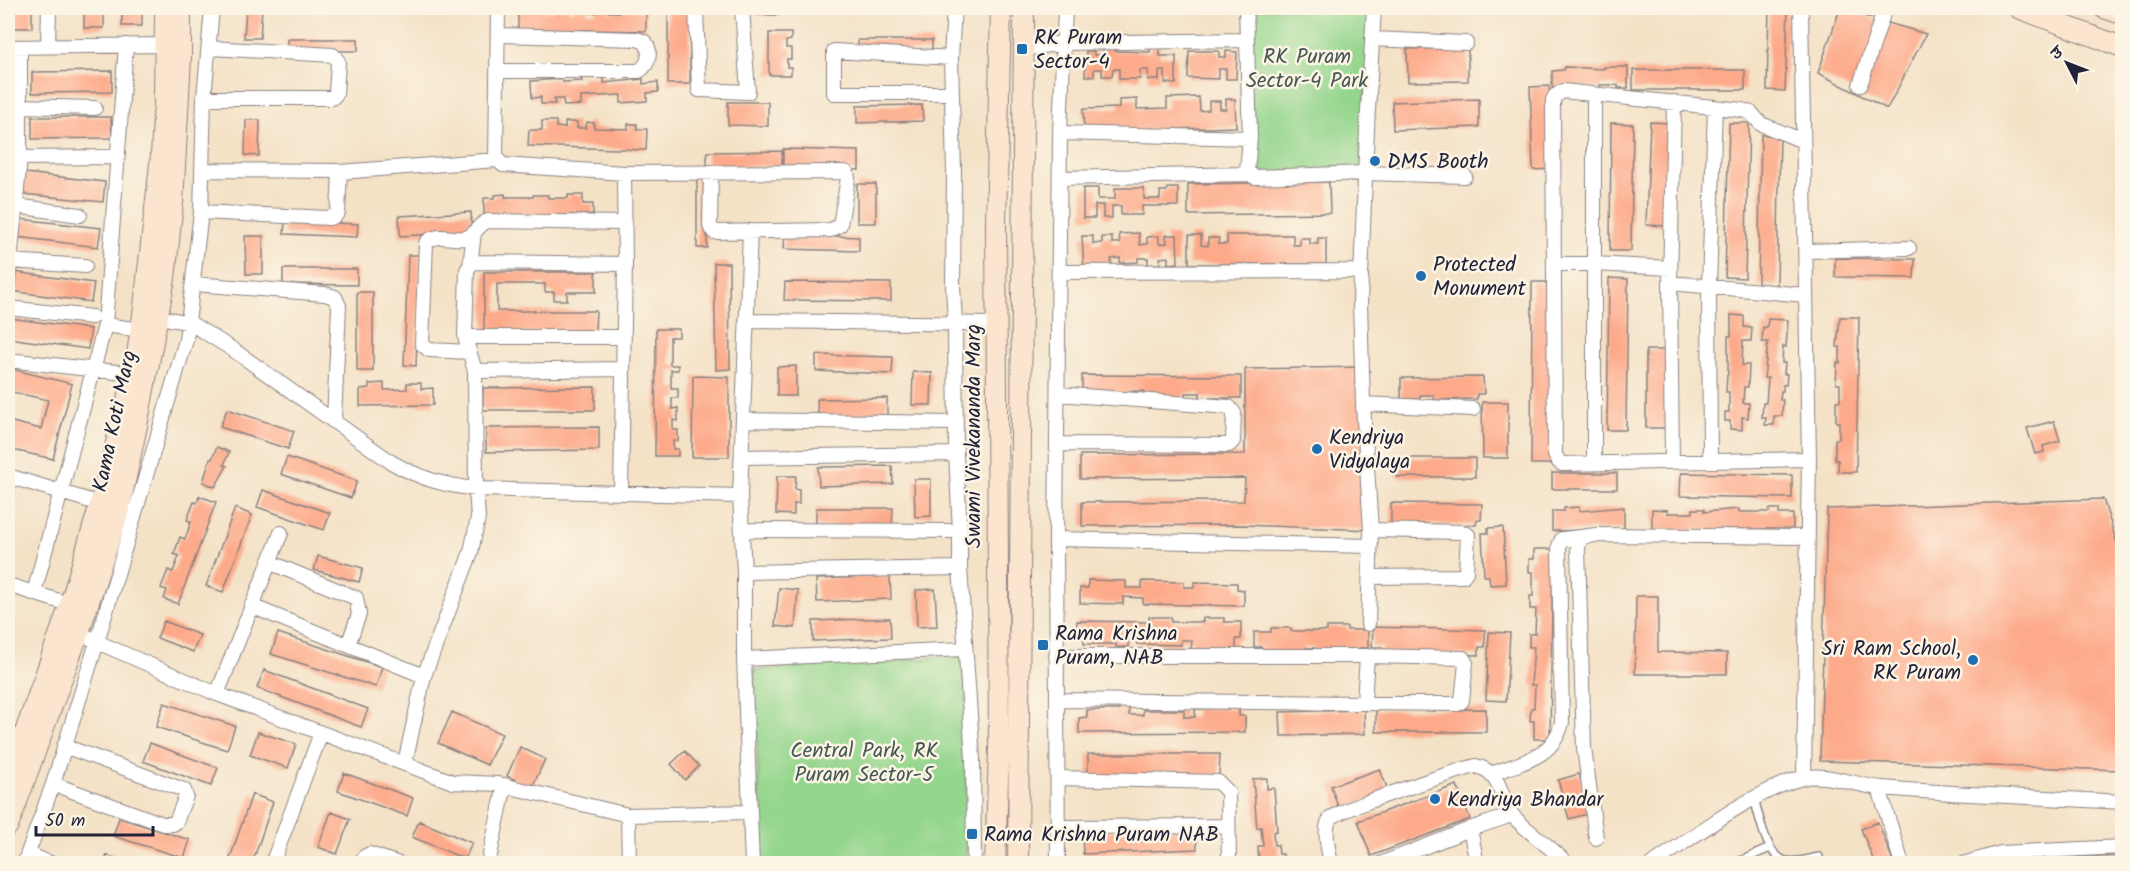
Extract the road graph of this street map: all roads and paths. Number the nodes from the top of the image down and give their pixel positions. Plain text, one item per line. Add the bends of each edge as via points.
1 (49, 8) edge
2 (165, 8) edge
3 (181, 8) edge
4 (212, 8) edge
5 (498, 8) edge
6 (696, 8) edge
7 (742, 8) edge
8 (954, 8) edge
9 (1001, 8) edge
10 (1024, 8) edge
11 (1065, 8) edge
12 (1246, 8) edge
13 (1374, 8) edge
14 (1801, 8) edge
15 (1885, 8) edge
16 (2018, 8) edge
17 (2104, 8) edge
18 (2122, 15) edge
19 (498, 35) junction
20 (1372, 39) junction
21 (1247, 40) junction
22 (1064, 43) junction
23 (1466, 43) dead end
24 (126, 45) junction
25 (165, 45) junction
26 (48, 46) junction
27 (14, 47) edge
28 (2122, 47) edge
29 (210, 48) junction
30 (1022, 49) junction
31 (951, 58) junction
32 (498, 71) junction
33 (1860, 85) dead end
34 (952, 93) junction
35 (1594, 94) junction
36 (204, 98) junction
37 (1674, 102) junction
38 (19, 106) junction
39 (1715, 107) junction
40 (95, 108) dead end
41 (1060, 133) junction
42 (1250, 138) junction
43 (1803, 141) junction
44 (111, 157) dead end
45 (20, 158) junction
46 (497, 160) junction
47 (203, 170) junction
48 (340, 172) junction
49 (711, 172) junction
50 (624, 173) junction
51 (1365, 173) junction
52 (1249, 174) junction
53 (1465, 176) dead end
54 (1060, 178) junction
55 (16, 206) junction
56 (201, 212) junction
57 (80, 215) dead end
58 (625, 223) junction
59 (750, 231) junction
60 (474, 233) junction
61 (1909, 248) dead end
62 (1806, 251) junction
63 (10, 261) junction
64 (625, 264) junction
65 (1555, 264) junction
66 (1594, 264) junction
67 (85, 266) dead end
68 (470, 266) junction
69 (1670, 268) junction
70 (1361, 271) junction
71 (1060, 272) junction
72 (8, 282) edge
73 (1670, 283) junction
74 (194, 284) junction
75 (1709, 286) junction
76 (1806, 295) junction
77 (8, 308) edge
78 (92, 317) dead end
79 (148, 320) junction
80 (746, 321) junction
81 (189, 323) junction
82 (955, 323) junction
83 (997, 324) junction
84 (105, 325) junction
85 (465, 337) junction
86 (624, 337) junction
87 (470, 352) junction
88 (8, 360) edge
89 (623, 369) junction
90 (94, 370) junction
91 (475, 371) junction
92 (134, 374) junction
93 (1058, 394) junction
94 (1363, 404) junction
95 (1473, 409) dead end
96 (743, 420) junction
97 (334, 422) junction
98 (955, 423) junction
99 (1057, 444) junction
100 (956, 454) junction
101 (742, 457) junction
102 (1809, 459) junction
103 (1672, 461) junction
104 (1710, 461) junction
105 (1594, 463) junction
106 (8, 476) edge
107 (476, 489) junction
108 (62, 492) junction
109 (621, 492) junction
110 (740, 496) junction
111 (100, 504) junction
112 (742, 530) junction
113 (1371, 530) junction
114 (960, 531) junction
115 (281, 533) dead end
116 (1581, 537) junction
117 (1807, 537) junction
118 (1056, 539) junction
119 (1371, 546) junction
120 (269, 562) junction
121 (960, 568) junction
122 (744, 572) junction
123 (1371, 577) junction
124 (8, 585) edge
125 (34, 593) junction
126 (251, 606) junction
127 (78, 607) junction
128 (1368, 624) dead end
129 (78, 632) junction
130 (97, 642) junction
131 (348, 645) junction
132 (964, 649) junction
133 (1056, 656) junction
134 (1366, 656) junction
135 (744, 659) junction
136 (424, 676) junction
137 (217, 694) junction
138 (1057, 700) junction
139 (1364, 702) junction
140 (321, 733) junction
141 (64, 746) junction
142 (405, 763) junction
143 (1491, 774) junction
144 (1058, 778) junction
145 (1804, 778) junction
146 (8, 781) edge
147 (53, 784) junction
148 (505, 785) junction
149 (1879, 788) junction
150 (1754, 799) junction
151 (2122, 802) edge
152 (749, 812) junction
153 (628, 814) junction
154 (1512, 815) junction
155 (8, 826) edge
156 (1228, 826) junction
157 (1058, 827) junction
158 (1470, 829) junction
159 (1596, 838) dead end
160 (2122, 847) edge
161 (1770, 848) junction
162 (1819, 856) dead end
163 (26, 859) edge
164 (1330, 863) edge
165 (52, 864) edge
166 (272, 864) edge
167 (362, 864) edge
168 (399, 864) edge
169 (488, 864) edge
170 (629, 864) edge
171 (752, 864) edge
172 (974, 864) edge
173 (995, 864) edge
174 (1018, 864) edge
175 (1058, 864) edge
176 (1229, 864) edge
177 (1380, 864) edge
178 (1477, 864) edge
179 (1567, 864) edge
180 (1652, 864) edge
181 (1733, 864) edge
182 (1902, 864) edge
183 (1963, 864) edge

1 - 26 street
2 - 25 street, Kama Koti Marg
3 - 79 street, Kama Koti Marg via 173,203 165,278
4 - 29 street
5 - 19 street
6 - 7 street via 699,90 748,92
8 - 31 street
9 - 83 street, Swami Vivekananda Marg
10 - 30 street
11 - 22 street
12 - 21 street
13 - 20 street
14 - 43 street
15 - 33 street
16 - 28 street
17 - 18 street
19 - 32 street
19 - 32 street via 637,39 645,42 649,51 644,68 639,71
20 - 23 street
20 - 51 street
21 - 22 street
21 - 42 street
22 - 30 street
22 - 41 street
24 - 25 street
24 - 26 street
24 - 84 street
25 - 79 street, Kama Koti Marg
26 - 27 street
27 - 38 street
29 - 36 street
29 - 36 street via 333,55 338,60 336,94 332,98
30 - 174 street
31 - 34 street
31 - 34 street via 834,51 834,93
32 - 46 street
34 - 82 street
35 - 37 street
35 - 65 street via 1563,91 1553,100
35 - 66 street
36 - 47 street
37 - 39 street
37 - 69 street
38 - 40 street
38 - 45 street
39 - 43 street via 1751,113 1761,124
39 - 75 street
41 - 42 street
41 - 54 street
42 - 52 street
43 - 62 street
44 - 45 street
45 - 55 street
46 - 48 street
46 - 50 street via 507,166
47 - 48 street
47 - 56 street
48 - 56 street via 338,212 332,217
49 - 50 street
49 - 59 street via 711,229
49 - 59 street via 848,175 841,222 836,229
50 - 58 street
51 - 52 street via 1254,177
51 - 53 street
51 - 70 street
52 - 54 street
54 - 71 street
55 - 57 street
55 - 63 street
56 - 74 street
58 - 60 street via 488,221 481,223
58 - 64 street
59 - 80 street
60 - 68 street
60 - 87 street via 464,238 436,237 426,243 422,338 422,344 429,350
61 - 62 street
62 - 76 street
63 - 67 street
63 - 72 street
64 - 68 street via 476,262
64 - 86 street
65 - 66 street
65 - 105 street via 1555,455 1562,464
66 - 69 street
66 - 105 street
68 - 85 street via 466,274
69 - 73 street
70 - 71 street
70 - 94 street
71 - 93 street
73 - 75 street
73 - 103 street
74 - 81 street
74 - 97 street via 335,297 339,306
75 - 76 street
75 - 104 street
76 - 102 street
77 - 78 street
79 - 81 street
79 - 84 street
79 - 92 street, Kama Koti Marg
79 - 127 street, Kama Koti Marg via 119,510
80 - 82 street
80 - 96 street
81 - 97 street
81 - 130 street
82 - 83 street
82 - 98 street
83 - 173 street, Swami Vivekananda Marg via 999,750
84 - 90 street
85 - 86 street
85 - 87 street
86 - 89 street
87 - 91 street
88 - 90 street
89 - 91 street
89 - 109 street
90 - 92 street
90 - 108 street
91 - 107 street
92 - 111 street, Kama Koti Marg
93 - 99 street
93 - 99 street via 1229,407 1234,412 1233,441 1229,445
94 - 95 street
94 - 113 street
96 - 98 street
96 - 101 street
97 - 107 street via 413,474 447,486
98 - 100 street
99 - 118 street
100 - 101 street
100 - 114 street
101 - 110 street
102 - 104 street
102 - 117 street
103 - 104 street
103 - 105 street
106 - 108 street
107 - 109 street
107 - 136 street via 479,509 475,540
108 - 111 street
108 - 125 street
109 - 110 street
110 - 112 street
111 - 127 street, Kama Koti Marg
112 - 114 street
112 - 122 street
113 - 119 street
113 - 123 street via 1468,535 1463,576
114 - 121 street
115 - 120 street
116 - 117 street
116 - 143 street via 1562,538 1559,546 1559,735 1542,754
116 - 159 street via 1578,548 1584,748
117 - 145 street
118 - 119 street
118 - 133 street
119 - 123 street
120 - 126 street
120 - 131 street via 356,598 359,614
121 - 122 street
121 - 132 street
122 - 135 street
123 - 128 street
124 - 125 street
125 - 127 street
126 - 131 street
126 - 137 street
127 - 129 street, Kama Koti Marg
127 - 146 street, Kama Koti Marg
129 - 130 street
129 - 155 street, Kama Koti Marg
130 - 137 street
130 - 141 street
131 - 136 street
132 - 135 street
132 - 172 street via 973,759
133 - 134 street
133 - 138 street
134 - 139 street
134 - 139 street via 1463,658 1466,663 1460,703
135 - 152 street
136 - 142 street
137 - 140 street
138 - 139 street
138 - 144 street
140 - 142 street
140 - 166 street
141 - 147 street
141 - 147 street via 184,790 186,796 176,822 163,824
142 - 148 street via 458,783
143 - 154 street
143 - 164 street via 1472,767 1334,815 1327,826
144 - 156 street via 1218,782 1228,792
144 - 157 street
145 - 149 street via 1821,777
145 - 150 street
147 - 163 street
148 - 153 street
148 - 169 street
149 - 151 street
149 - 182 street
150 - 161 lane
150 - 180 street
152 - 153 street
152 - 171 street
153 - 170 street
154 - 158 street
154 - 179 street
156 - 157 street
156 - 176 street
157 - 175 street
158 - 177 street
158 - 178 street
160 - 183 street via 2001,854
161 - 162 lane via 1787,862
161 - 181 lane
163 - 165 street
167 - 168 street via 370,854

